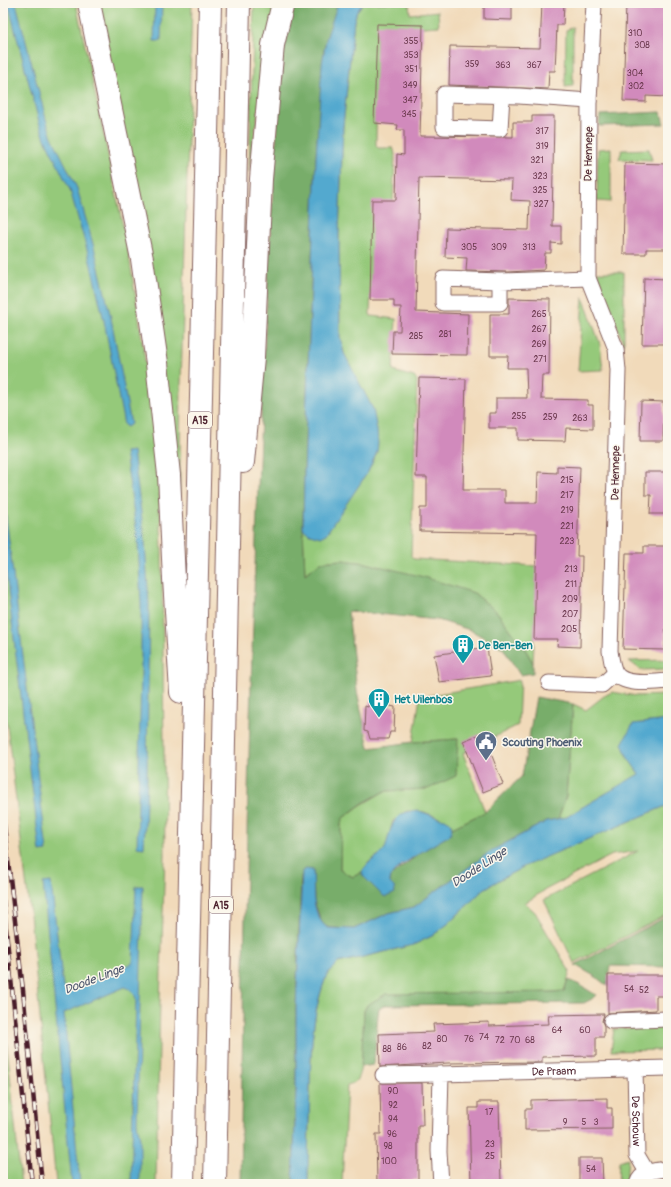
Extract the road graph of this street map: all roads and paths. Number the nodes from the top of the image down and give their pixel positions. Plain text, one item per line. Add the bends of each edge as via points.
1 (89, 3) edge
2 (210, 3) edge
3 (239, 3) edge
4 (283, 3) edge
5 (594, 3) edge
6 (502, 96) dead end
7 (589, 101) junction
8 (588, 278) junction
9 (500, 281) dead end
10 (226, 626) junction
11 (615, 673) junction
12 (668, 681) edge
13 (549, 683) dead end
14 (190, 838) junction
15 (668, 1020) edge
16 (611, 1021) dead end
17 (635, 1068) junction
18 (668, 1068) edge
19 (441, 1074) junction
20 (383, 1075) dead end
21 (668, 1169) edge
22 (647, 1172) junction
23 (183, 1184) edge
24 (215, 1184) edge
25 (441, 1184) edge
26 (637, 1184) edge

1 - 14 highway, A15 via 142,259 157,362 170,488
2 - 14 highway, A15
3 - 10 highway, A15
4 - 10 highway, A15 via 273,45 261,179 253,357
5 - 7 street, De Hennepe
6 - 7 street
7 - 8 street, De Hennepe
8 - 9 street
8 - 11 street, De Hennepe via 616,349 618,370 610,651
10 - 24 highway, A15
11 - 12 street via 624,680
11 - 13 street via 602,685
14 - 23 highway, A15
15 - 16 street
17 - 18 street, De Praam
17 - 19 street, De Praam
17 - 22 street, De Schouw via 637,1155
19 - 20 street, De Praam
19 - 25 street
21 - 22 street
22 - 26 street

